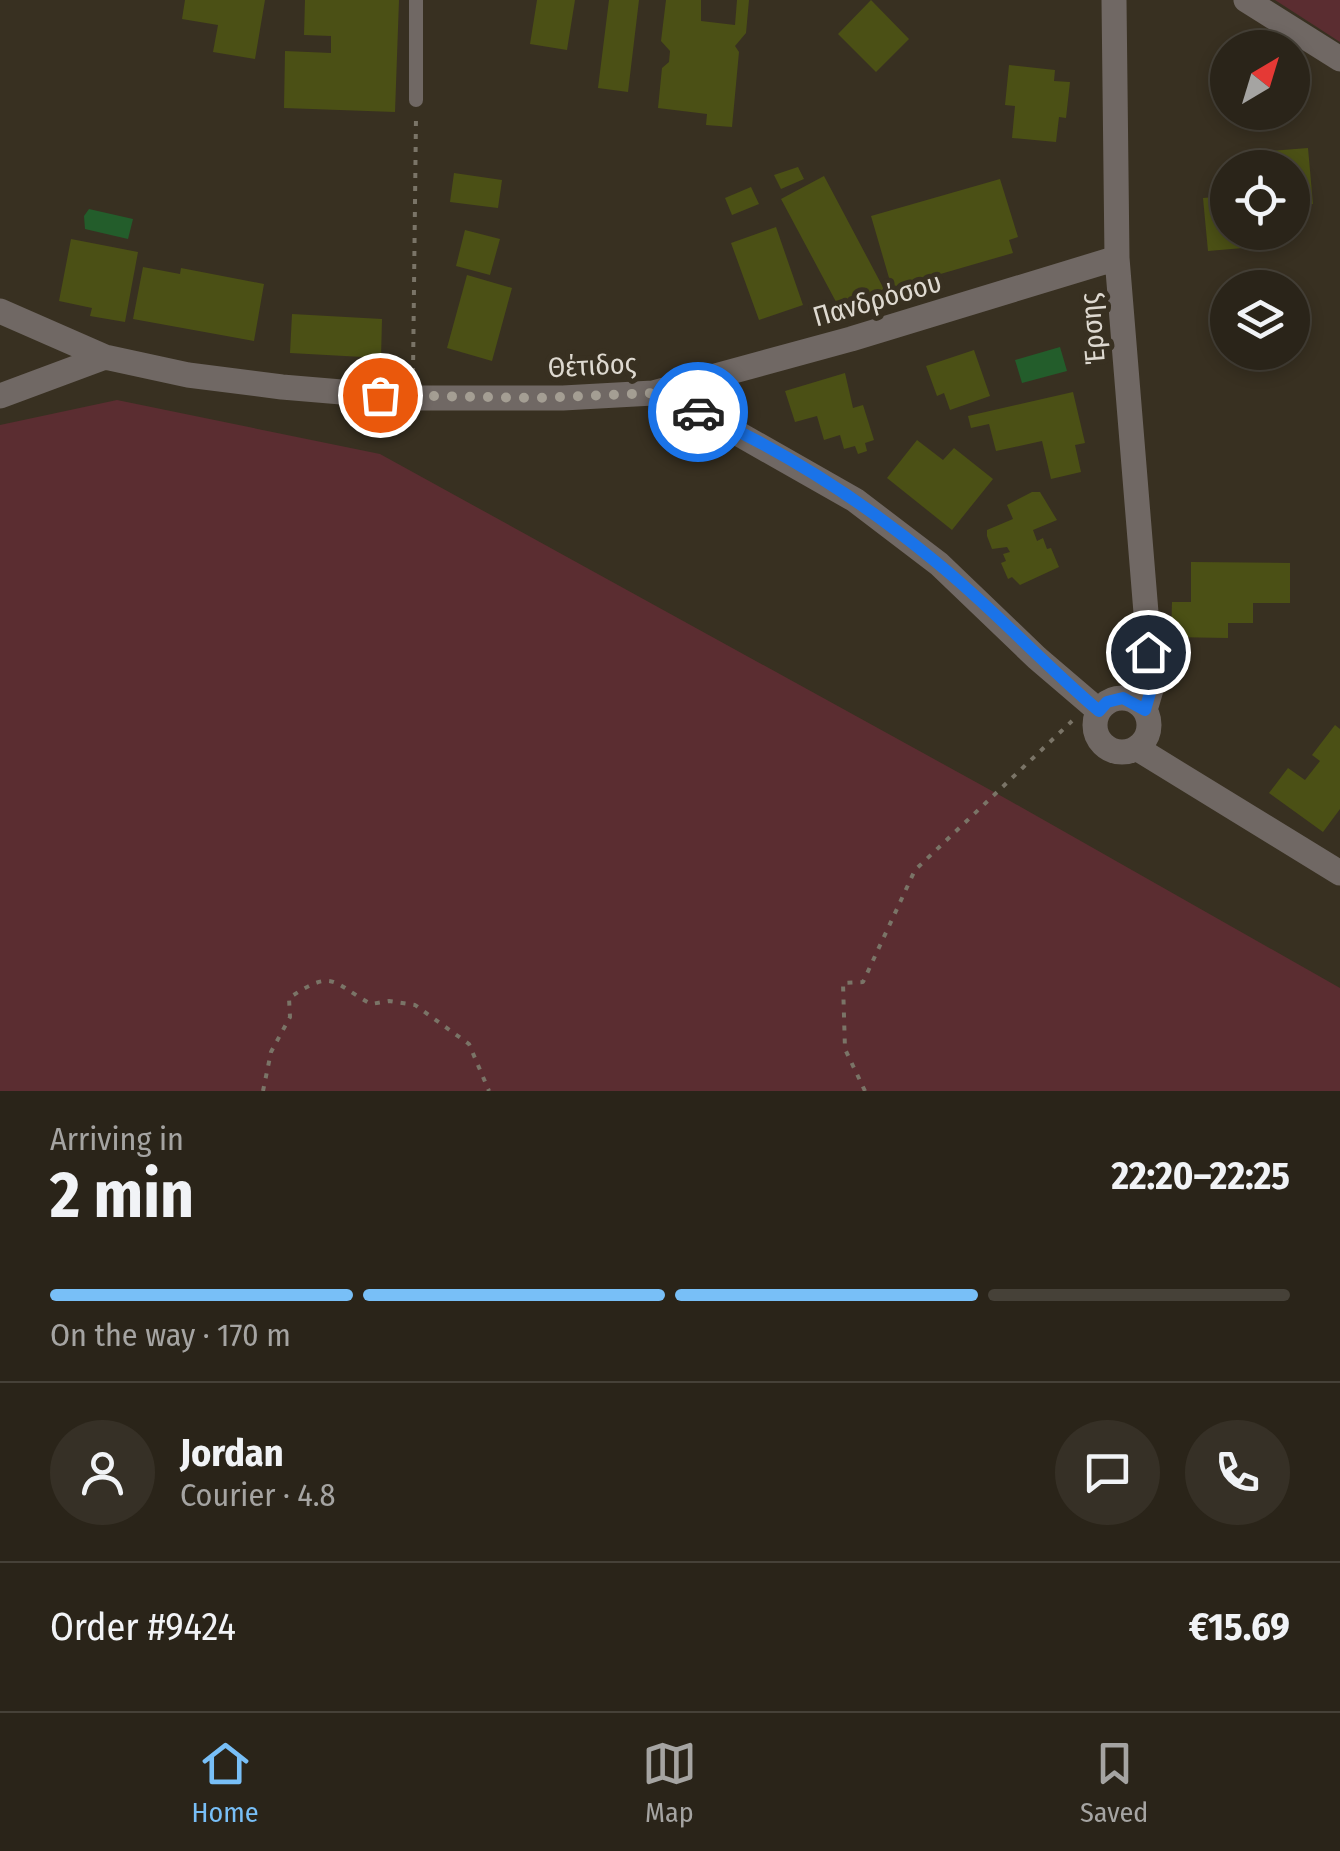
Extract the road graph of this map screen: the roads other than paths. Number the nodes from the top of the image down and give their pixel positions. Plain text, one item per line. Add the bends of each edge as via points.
1 (416, 0) edge
2 (1114, 0) edge
3 (1246, 0) edge
4 (1340, 59) edge
5 (416, 100) road end
6 (1116, 258) junction
7 (0, 310) edge
8 (105, 357) junction
9 (653, 393) junction
10 (0, 396) edge
11 (1134, 704) junction
12 (1094, 708) junction
13 (1138, 749) junction
14 (1340, 874) edge

1 - 5 lane
2 - 6 street, Έρσης
3 - 4 street
6 - 9 street, Πανδρόσου
6 - 11 street, Έρσης via 1152,686
7 - 8 street, Θέτιδος
8 - 9 street, Θέτιδος via 188,375 413,398
8 - 10 street
9 - 12 street, Θέτιδος via 709,417 855,500 940,564
11 - 12 street
11 - 13 street via 1150,726
12 - 13 street via 1096,732 1106,746
13 - 14 street

